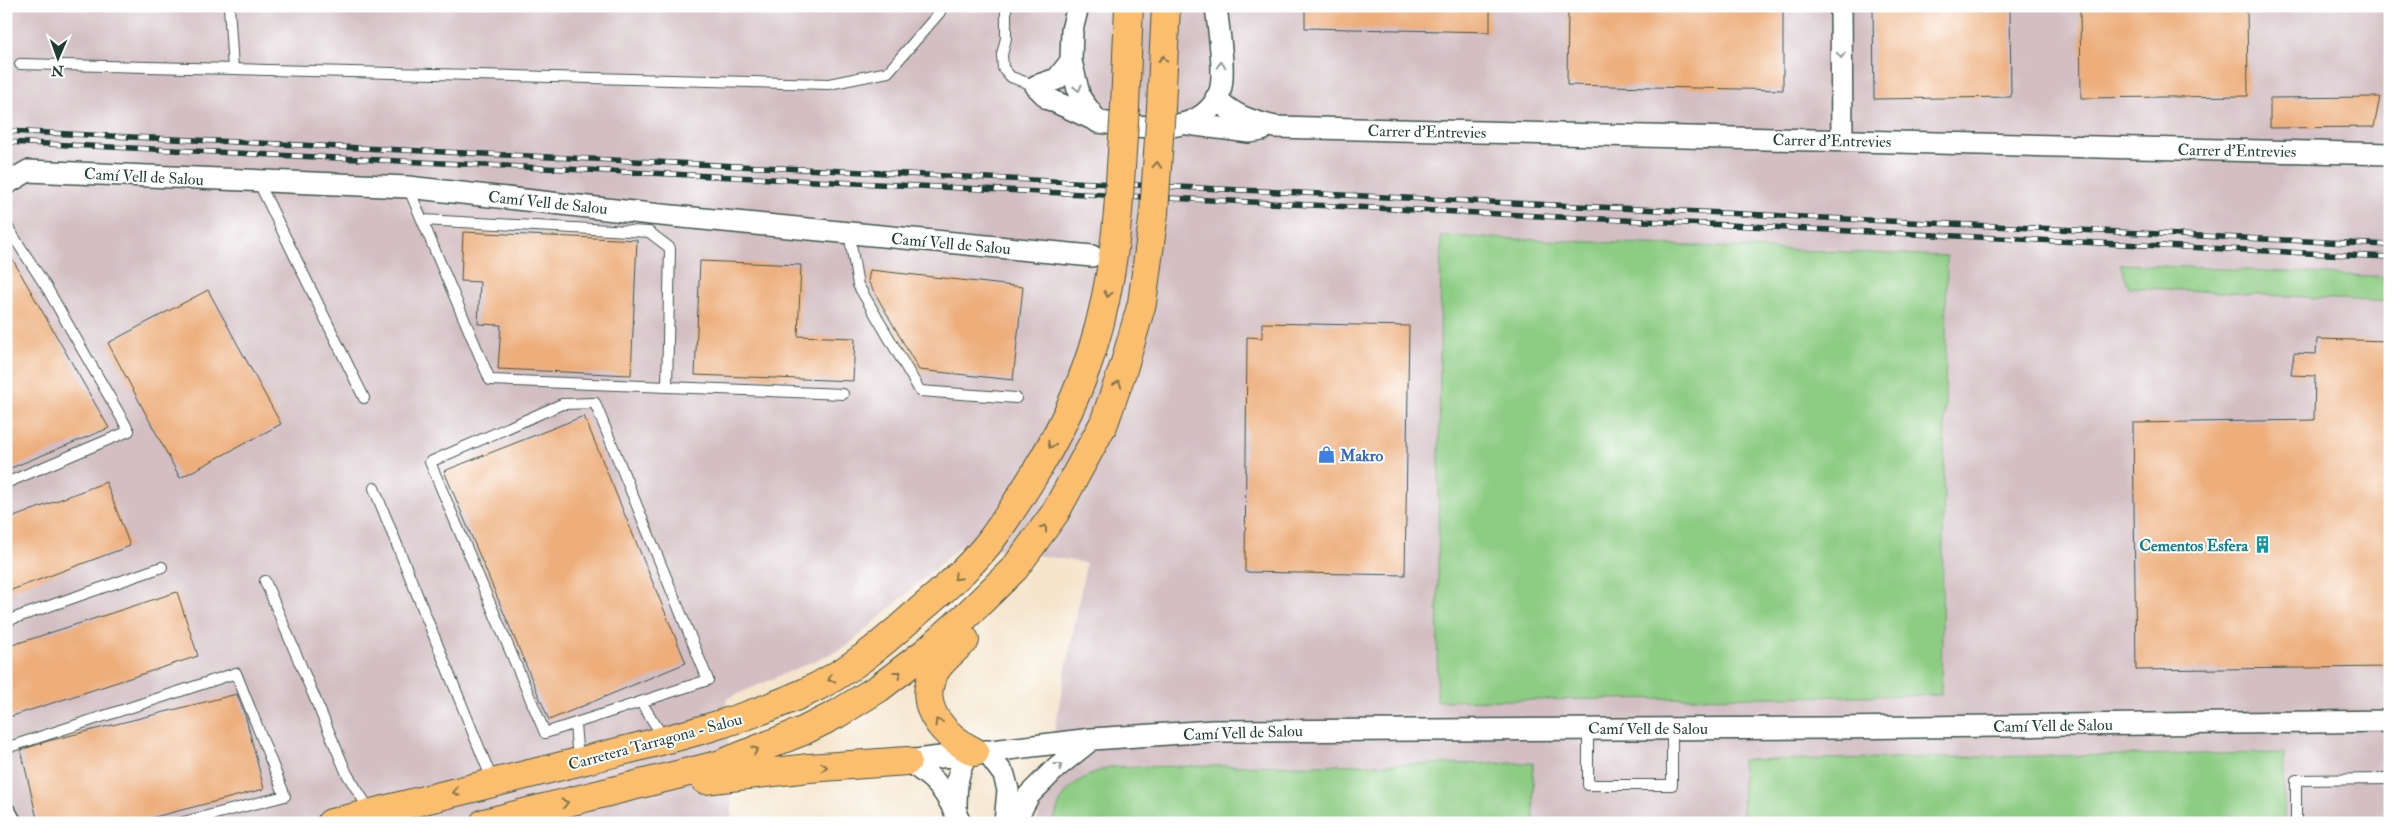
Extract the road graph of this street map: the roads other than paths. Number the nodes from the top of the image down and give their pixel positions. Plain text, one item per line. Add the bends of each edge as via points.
1 (228, 6) edge
2 (940, 6) edge
3 (1006, 6) edge
4 (1078, 6) edge
5 (1129, 6) edge
6 (1166, 6) edge
7 (1216, 6) edge
8 (1841, 6) edge
9 (1071, 61) junction
10 (20, 64) dead end
11 (233, 69) junction
12 (1036, 86) junction
13 (1216, 98) junction
14 (1098, 122) junction
15 (1188, 124) junction
16 (1274, 127) junction
17 (1842, 140) junction
18 (2390, 154) edge
19 (258, 181) junction
20 (6, 184) edge
21 (408, 187) junction
22 (422, 220) junction
23 (6, 225) edge
24 (850, 233) junction
25 (1104, 251) junction
26 (667, 387) junction
27 (843, 394) dead end
28 (364, 398) dead end
29 (1016, 398) dead end
30 (6, 483) edge
31 (374, 488) dead end
32 (162, 567) dead end
33 (1015, 568) junction
34 (265, 581) dead end
35 (6, 621) edge
36 (641, 702) junction
37 (2390, 721) edge
38 (575, 724) junction
39 (1588, 728) junction
40 (1672, 728) junction
41 (1092, 739) junction
42 (665, 740) junction
43 (6, 748) edge
44 (976, 752) junction
45 (907, 761) junction
46 (578, 762) junction
47 (2390, 779) edge
48 (493, 783) junction
49 (619, 790) junction
50 (372, 813) junction
51 (6, 814) edge
52 (958, 819) edge
53 (205, 820) edge
54 (11, 823) edge
55 (180, 823) edge
56 (331, 823) edge
57 (484, 823) edge
58 (1005, 823) edge
59 (1014, 823) edge
60 (2296, 823) edge

1 - 11 lane
2 - 11 lane via 940,12 888,72 830,84
3 - 12 lane via 1003,68 1011,77
4 - 9 street via 1072,30
5 - 25 highway, Carretera Tarragona - Salou, bridge via 1118,212
33 -> 6 highway, bridge via 1055,513 1104,423 1142,303 1154,213
13 -> 7 street via 1221,90 1222,66
8 -> 17 street
9 - 12 street via 1057,79
9 -> 14 street via 1080,98
10 - 11 lane
12 - 14 street, Carrer d'Entrevies via 1049,99
13 - 15 street via 1210,111
13 - 16 street, Carrer d'Entrevies via 1227,110 1246,120
14 - 15 street, Carrer d'Entrevies via 1143,127
15 - 16 street, Carrer d'Entrevies via 1249,132
16 - 17 street, Carrer d'Entrevies
17 - 18 street, Carrer d'Entrevies
19 - 20 street, Camí Vell de Salou via 28,170
19 - 21 street, Camí Vell de Salou
19 - 28 lane
21 - 22 lane
21 - 24 street, Camí Vell de Salou
22 - 26 lane via 490,380
22 - 26 lane via 648,232 670,248
23 - 30 lane via 47,288 129,431
24 - 25 street, Camí Vell de Salou
24 - 29 lane via 858,285 920,391
25 -> 42 highway, Carretera Tarragona - Salou via 1106,303 1076,398 1008,517 969,564 887,640 837,676 755,713
26 - 27 lane
31 - 48 lane
32 - 35 lane
44 -> 33 highway via 957,743 940,727 928,692 934,672 992,613
49 -> 33 highway via 721,764 837,714 879,688 927,651
34 - 50 lane via 347,774
36 - 38 lane
36 - 38 lane via 708,680 595,403 562,404 430,462 545,733
36 - 42 lane
37 - 40 street, Camí Vell de Salou
38 - 46 lane
39 - 40 street, Camí Vell de Salou
39 - 40 lane via 1588,786 1672,785
39 - 41 street, Camí Vell de Salou via 1213,731
41 - 44 street, Camí Vell de Salou
59 -> 41 street via 1029,794
42 - 46 highway, Carretera Tarragona - Salou
43 - 53 lane via 236,673 285,796
44 - 45 street, Camí Vell de Salou
44 - 52 street via 959,767 956,783
44 - 58 street via 1004,774 1008,790
49 -> 45 highway via 809,768
45 - 52 street via 928,774 943,790
46 - 48 highway, Carretera Tarragona - Salou
47 - 60 lane via 2296,780
48 -> 50 highway, Carretera Tarragona - Salou
57 -> 49 highway
50 - 56 highway, Carretera Tarragona - Salou
51 - 54 street
53 - 55 lane

